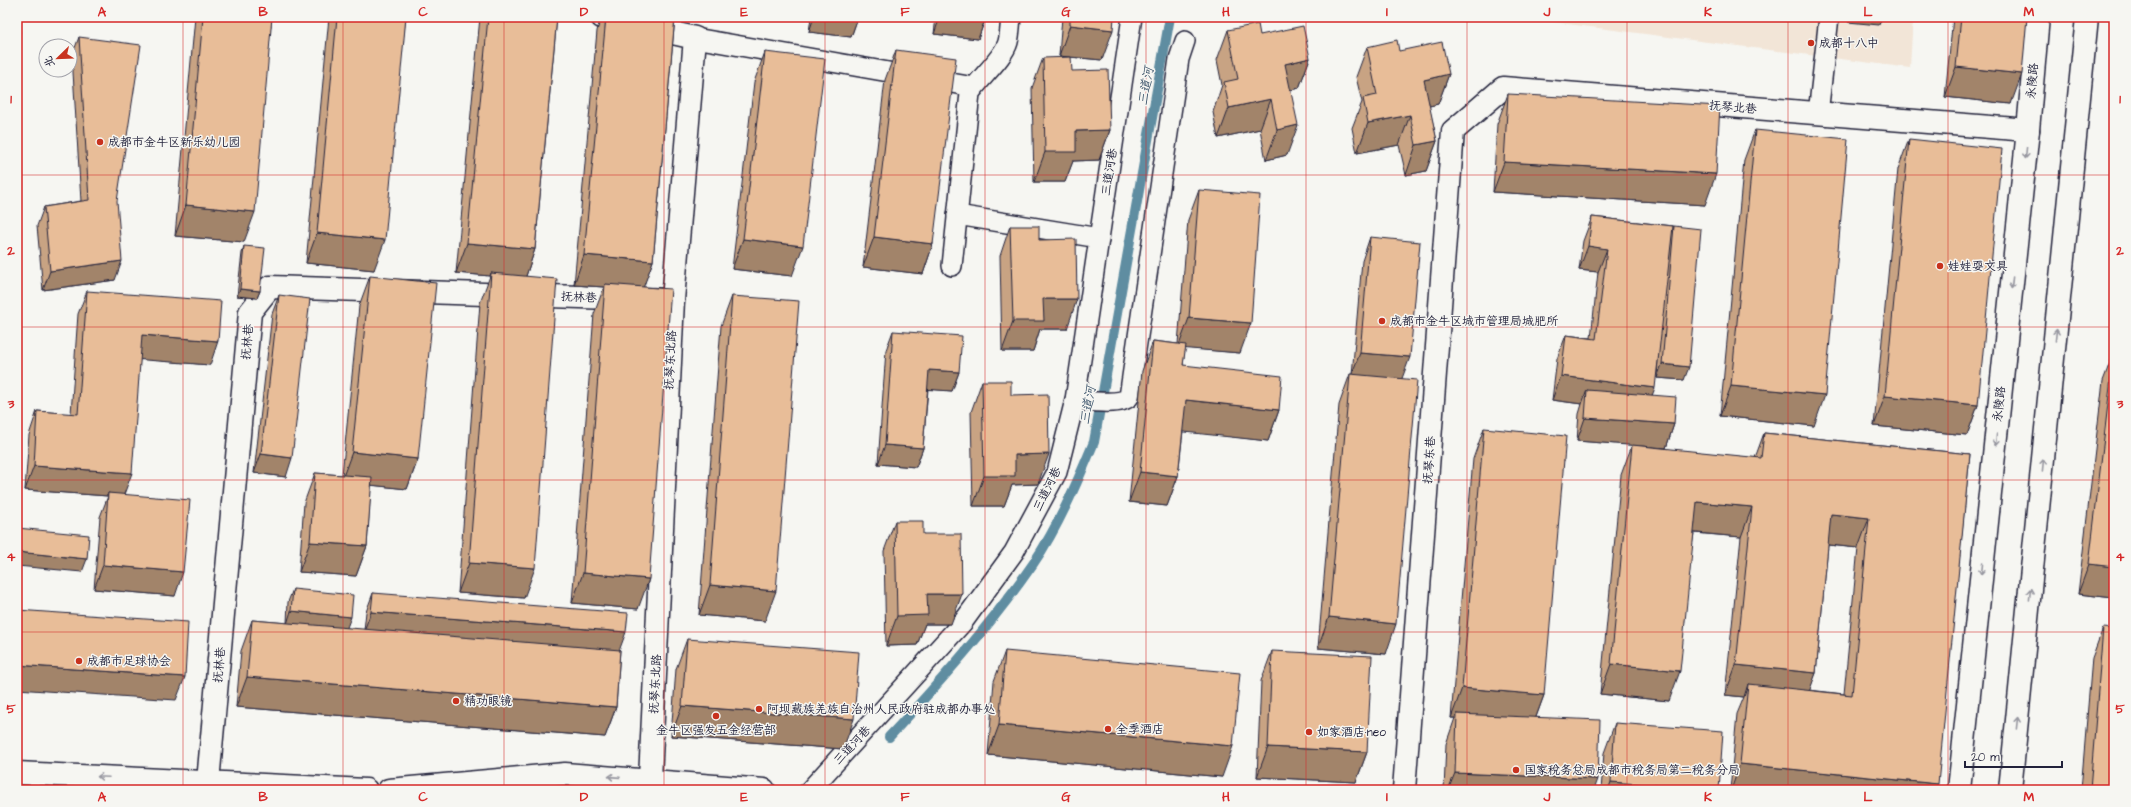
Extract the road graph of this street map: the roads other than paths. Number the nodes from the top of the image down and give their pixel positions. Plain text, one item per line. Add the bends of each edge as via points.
1 (602, 17) edge
2 (1011, 17) edge
3 (1132, 17) edge
4 (1830, 17) edge
5 (2038, 17) edge
6 (2087, 17) edge
7 (695, 38) junction
8 (1185, 41) dead end
9 (974, 87) junction
10 (1818, 114) junction
11 (2028, 130) junction
12 (1453, 131) joint
13 (957, 215) junction
14 (1099, 238) junction
15 (952, 266) dead end
16 (673, 300) junction
17 (1080, 401) junction
18 (17, 772) edge
19 (650, 780) junction
20 (208, 782) junction
21 (366, 790) edge
22 (389, 790) edge
23 (764, 790) edge
24 (810, 790) edge
25 (1404, 790) edge
26 (1959, 790) edge
27 (2010, 790) edge

1 - 7 street
2 - 9 lane via 1008,43 999,59
3 - 14 lane, 三道河巷
4 - 10 lane
5 - 11 street, 永陵路
27 -> 6 street
7 - 9 lane
7 - 16 street, 抚琴东北路
8 - 17 lane via 1179,60 1129,397 1118,402
9 - 13 lane via 970,93
10 - 11 street, 抚琴北巷
10 - 12 street, 抚琴北巷 via 1504,88
11 -> 26 street, 永陵路
12 - 25 street, 抚琴东巷
13 - 14 lane
13 - 15 lane
14 - 17 lane, 三道河巷
16 - 19 street, 抚琴东北路
16 - 20 street, 抚林巷 via 270,287 250,312
17 - 24 lane, 三道河巷 via 1057,472 1014,552 963,622
20 -> 18 street
19 -> 22 street via 565,774
19 - 23 street
20 - 21 street

